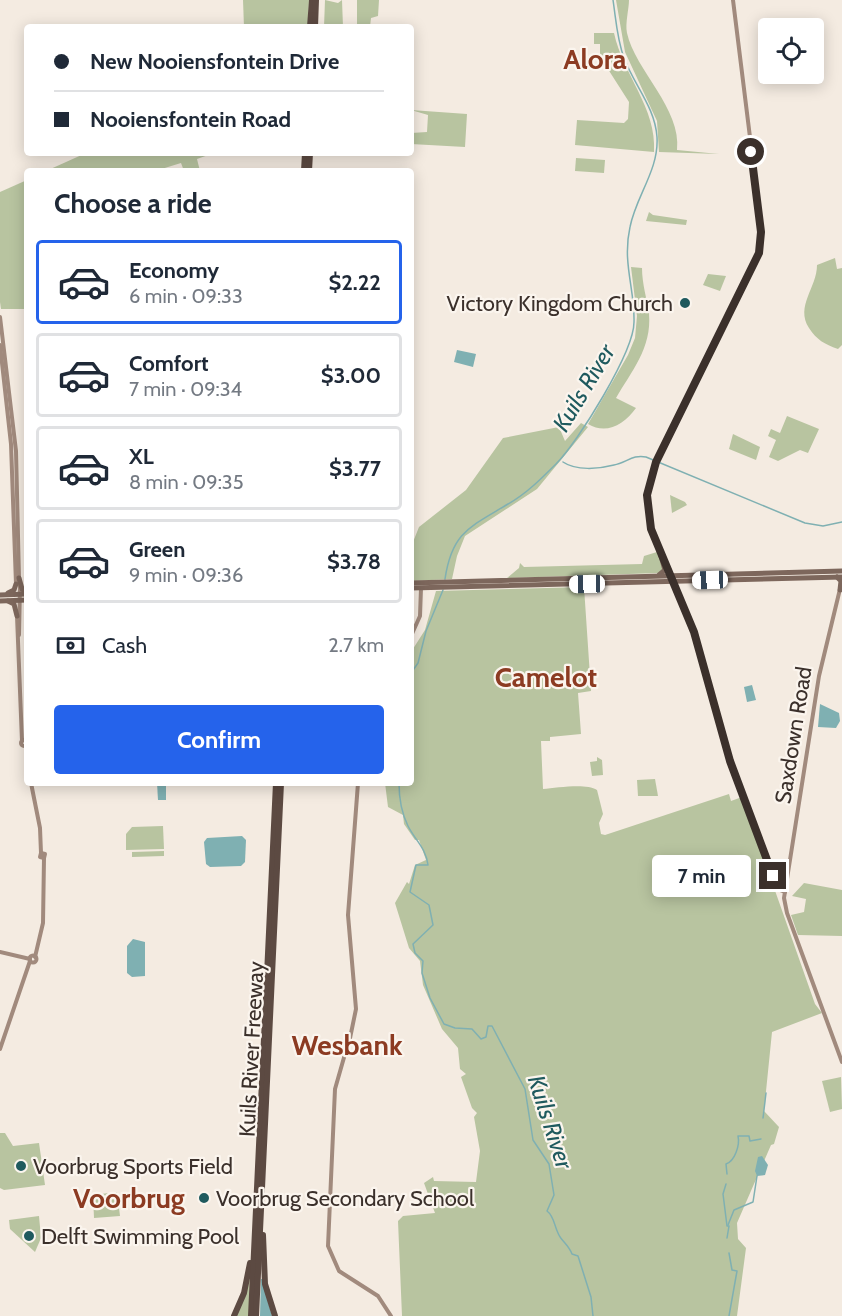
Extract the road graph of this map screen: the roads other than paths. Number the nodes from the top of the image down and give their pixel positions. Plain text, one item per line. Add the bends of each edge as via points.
1 (314, 0) edge
2 (733, 0) edge
3 (310, 24) edge
4 (315, 24) edge
5 (0, 317) edge
6 (0, 345) edge
7 (661, 556) junction
8 (842, 571) edge
9 (658, 576) junction
10 (839, 577) edge
11 (671, 578) junction
12 (18, 581) junction
13 (414, 584) edge
14 (451, 585) junction
15 (421, 586) junction
16 (414, 587) edge
17 (841, 588) edge
18 (24, 592) edge
19 (0, 595) edge
20 (24, 595) edge
21 (18, 597) junction
22 (24, 599) edge
23 (3, 601) edge
24 (17, 616) junction
25 (414, 629) edge
26 (18, 648) junction
27 (24, 743) edge
28 (32, 786) edge
29 (278, 786) edge
30 (358, 786) edge
31 (785, 892) junction
32 (0, 952) edge
33 (32, 959) junction
34 (0, 1049) edge
35 (842, 1062) edge
36 (259, 1203) junction
37 (234, 1316) edge
38 (251, 1316) edge
39 (256, 1316) edge
40 (275, 1316) edge
41 (391, 1316) edge

1 - 3 highway
1 - 4 highway
2 - 7 street via 760,218 760,247 648,485 647,508
5 - 12 street via 16,451
6 - 12 street via 11,444
7 - 9 main road via 665,570
7 - 11 street
8 - 11 main road
9 - 11 main road
9 - 14 main road
10 - 11 main road
10 - 17 main road
11 - 14 main road
11 - 31 street via 686,609 741,790 777,889
12 - 18 main road
12 - 19 main road via 13,591
12 - 21 street
13 - 15 main road
14 - 15 main road
15 - 16 main road
15 - 25 street via 420,616
17 - 31 street, Saxdown Road via 820,669
19 - 21 main road
20 - 21 main road
21 - 22 main road
21 - 23 main road
21 - 24 street
21 - 26 street
23 - 24 main road via 14,604
24 - 26 street
26 - 27 street
28 - 33 street via 43,855 43,923
29 - 36 highway, Kuils River Freeway
30 - 41 street via 348,927 356,1005 335,1089 328,1249 341,1273 378,1296
31 - 35 street via 787,914
32 - 33 street
33 - 34 street
36 - 37 highway via 248,1281
36 - 38 highway, Kuils River Freeway
36 - 39 highway, Kuils River Freeway
36 - 40 highway via 264,1278

